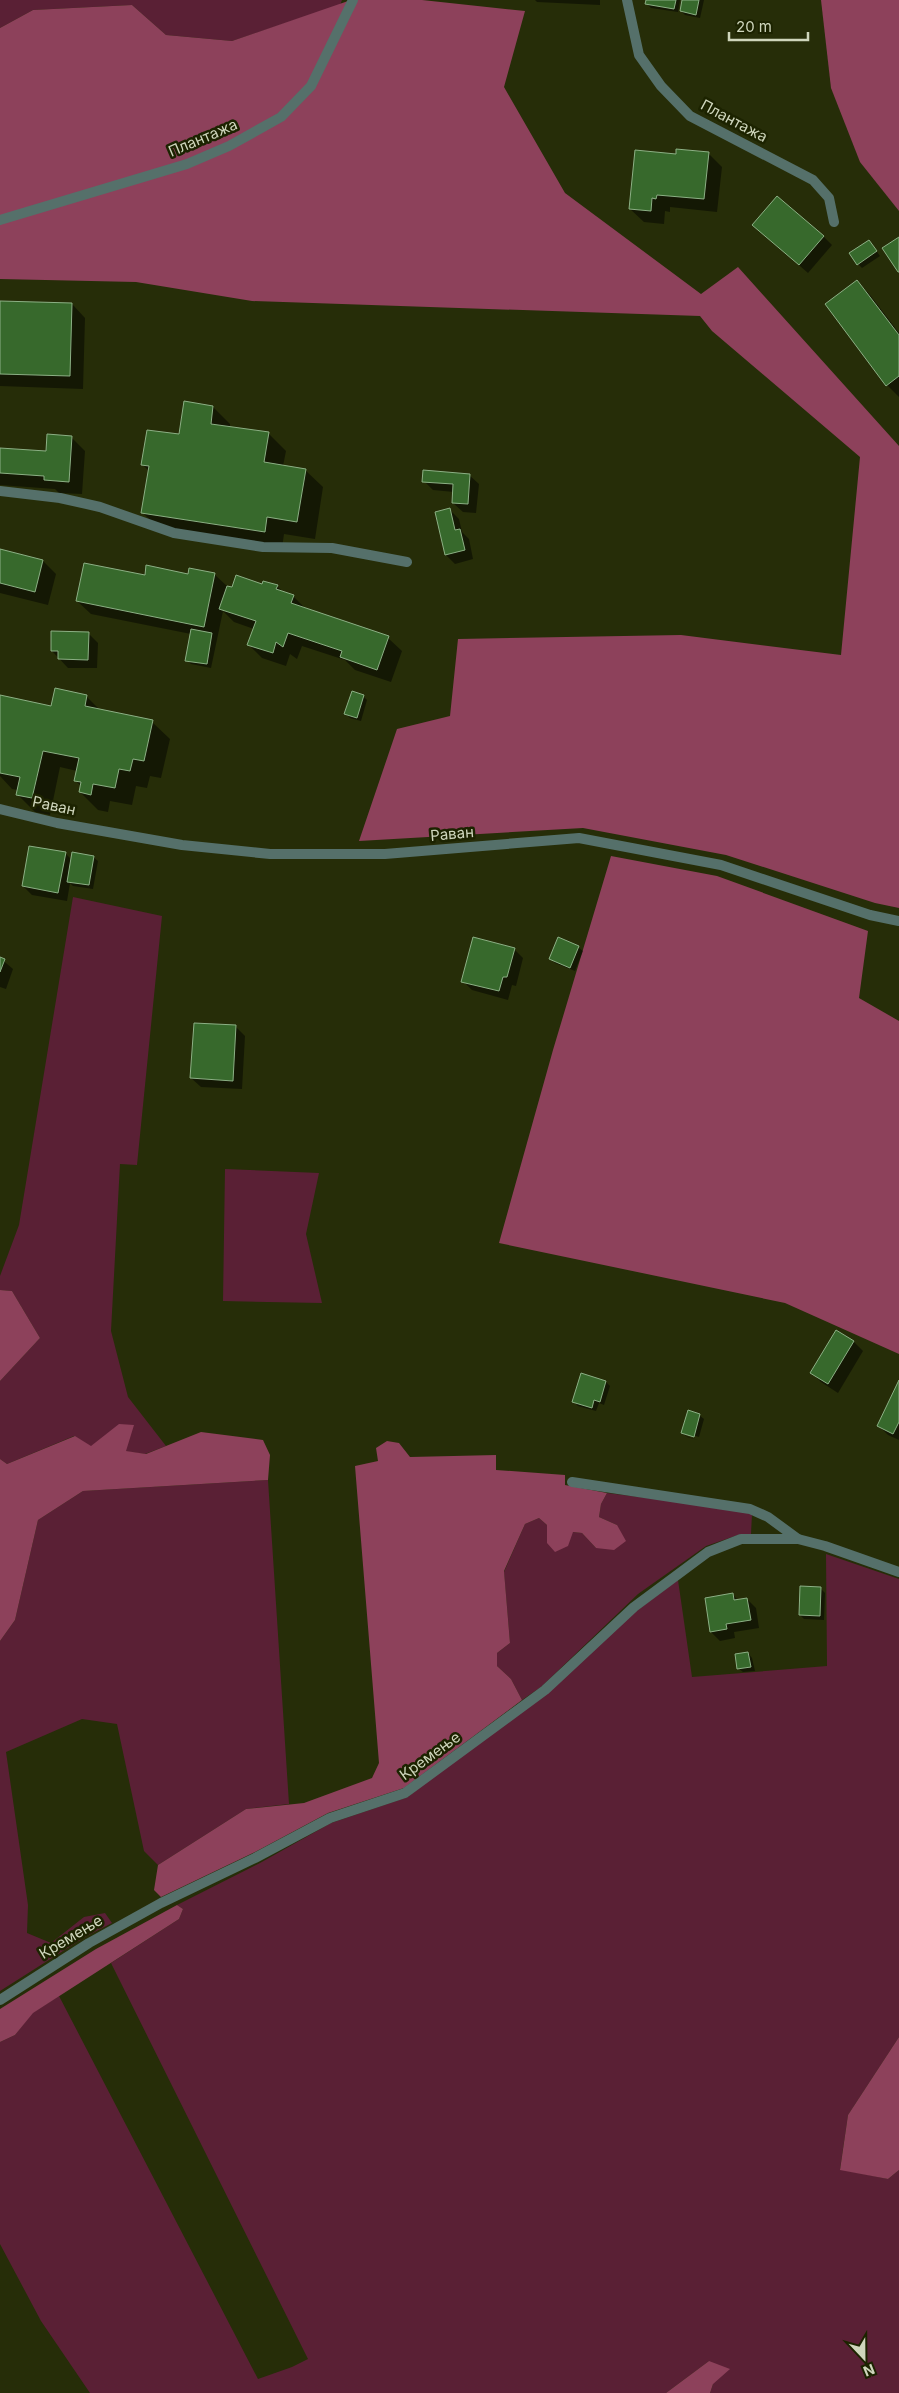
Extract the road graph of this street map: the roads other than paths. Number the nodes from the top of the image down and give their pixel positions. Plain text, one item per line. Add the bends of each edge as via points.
1 (353, 0) edge
2 (627, 0) edge
3 (0, 220) edge
4 (834, 222) dead end
5 (0, 490) edge
6 (407, 562) dead end
7 (0, 809) edge
8 (899, 921) edge
9 (572, 1482) dead end
10 (798, 1539) junction
11 (899, 1572) edge
12 (0, 2000) edge

1 - 3 street, Плантажа via 311,86 281,117 229,146 187,164
2 - 4 street, Плантажа via 639,55 661,86 690,116 813,180 829,198
5 - 6 street via 100,507 174,533 263,547 332,548
7 - 8 street, Раван via 57,823 182,845 270,854 384,854 579,838 721,865 870,915
9 - 10 street, Кремење via 750,1508
10 - 11 street, Кремење
10 - 12 street, Кремење via 741,1539 708,1552 634,1607 545,1690 405,1794 330,1818 161,1903 89,1942

